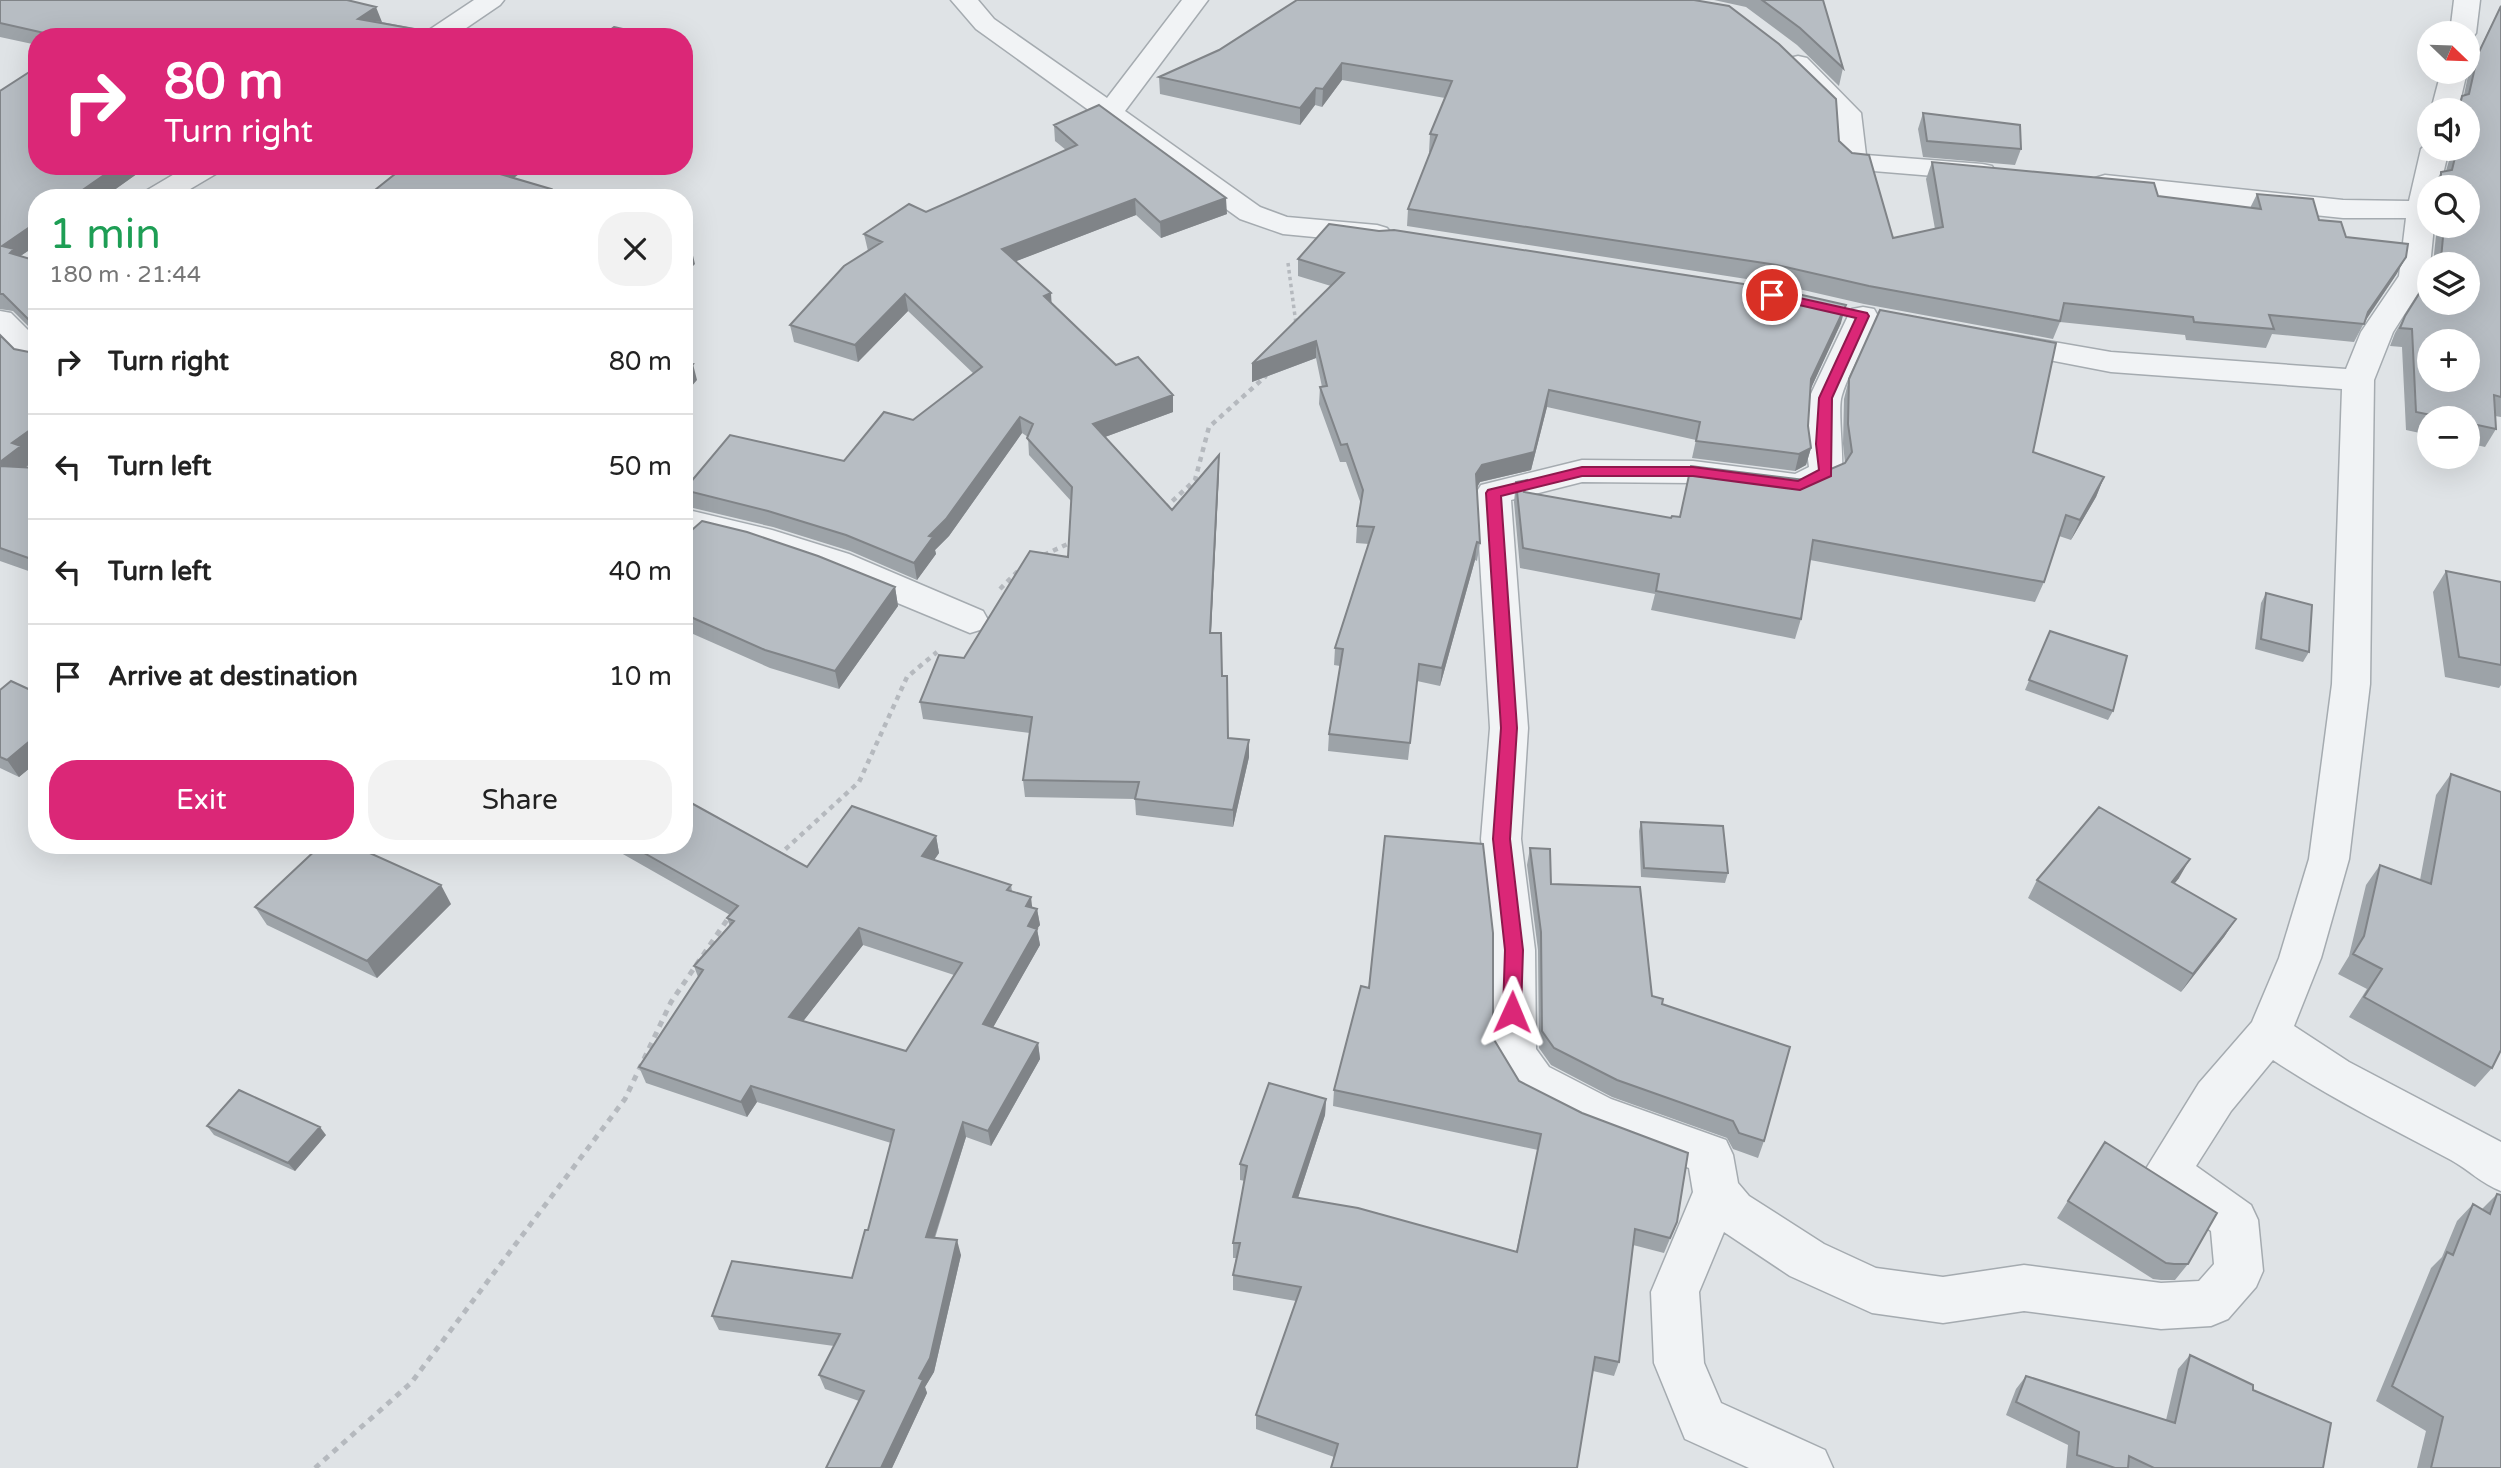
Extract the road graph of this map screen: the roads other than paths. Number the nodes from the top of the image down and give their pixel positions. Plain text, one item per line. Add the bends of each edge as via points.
1 (491, 0) edge
2 (964, 0) edge
3 (1195, 0) edge
4 (2467, 0) edge
5 (2464, 21) edge
6 (449, 28) edge
7 (1776, 45) edge
8 (1110, 112) junction
9 (194, 175) edge
10 (2010, 175) edge
11 (2073, 181) edge
12 (169, 189) edge
13 (2417, 210) edge
14 (1407, 238) edge
15 (2418, 238) edge
16 (1863, 316) dead end
17 (0, 320) edge
18 (1980, 338) edge
19 (28, 348) edge
20 (2358, 380) junction
21 (693, 522) edge
22 (970, 620) road end
23 (2269, 1033) junction
24 (2501, 1170) edge
25 (1716, 1192) junction
26 (1807, 1468) edge

1 - 6 street
2 - 8 street via 985,24
3 - 8 street
4 - 5 street
7 - 10 street via 1847,113 1851,158 1859,163
8 - 14 street via 1250,213 1283,225
9 - 12 street
11 - 13 street via 2343,209
15 - 20 street via 2414,275 2377,332
16 - 25 street via 1825,398 1826,472 1800,486 1693,471 1582,471 1493,493 1509,728 1501,839 1514,950 1514,1053 1533,1082 1595,1113 1710,1155
17 - 19 street
18 - 20 street via 2111,362
20 - 23 street via 2351,684 2329,859 2301,958
21 - 22 street via 836,563
23 - 24 street via 2333,1076 2477,1151
23 - 25 street via 2215,1097 2167,1172 2234,1220 2239,1271 2211,1303 2161,1306 2024,1288 1943,1300 1872,1290 1807,1259 1732,1210
25 - 26 street via 1675,1292 1679,1363 1703,1421

